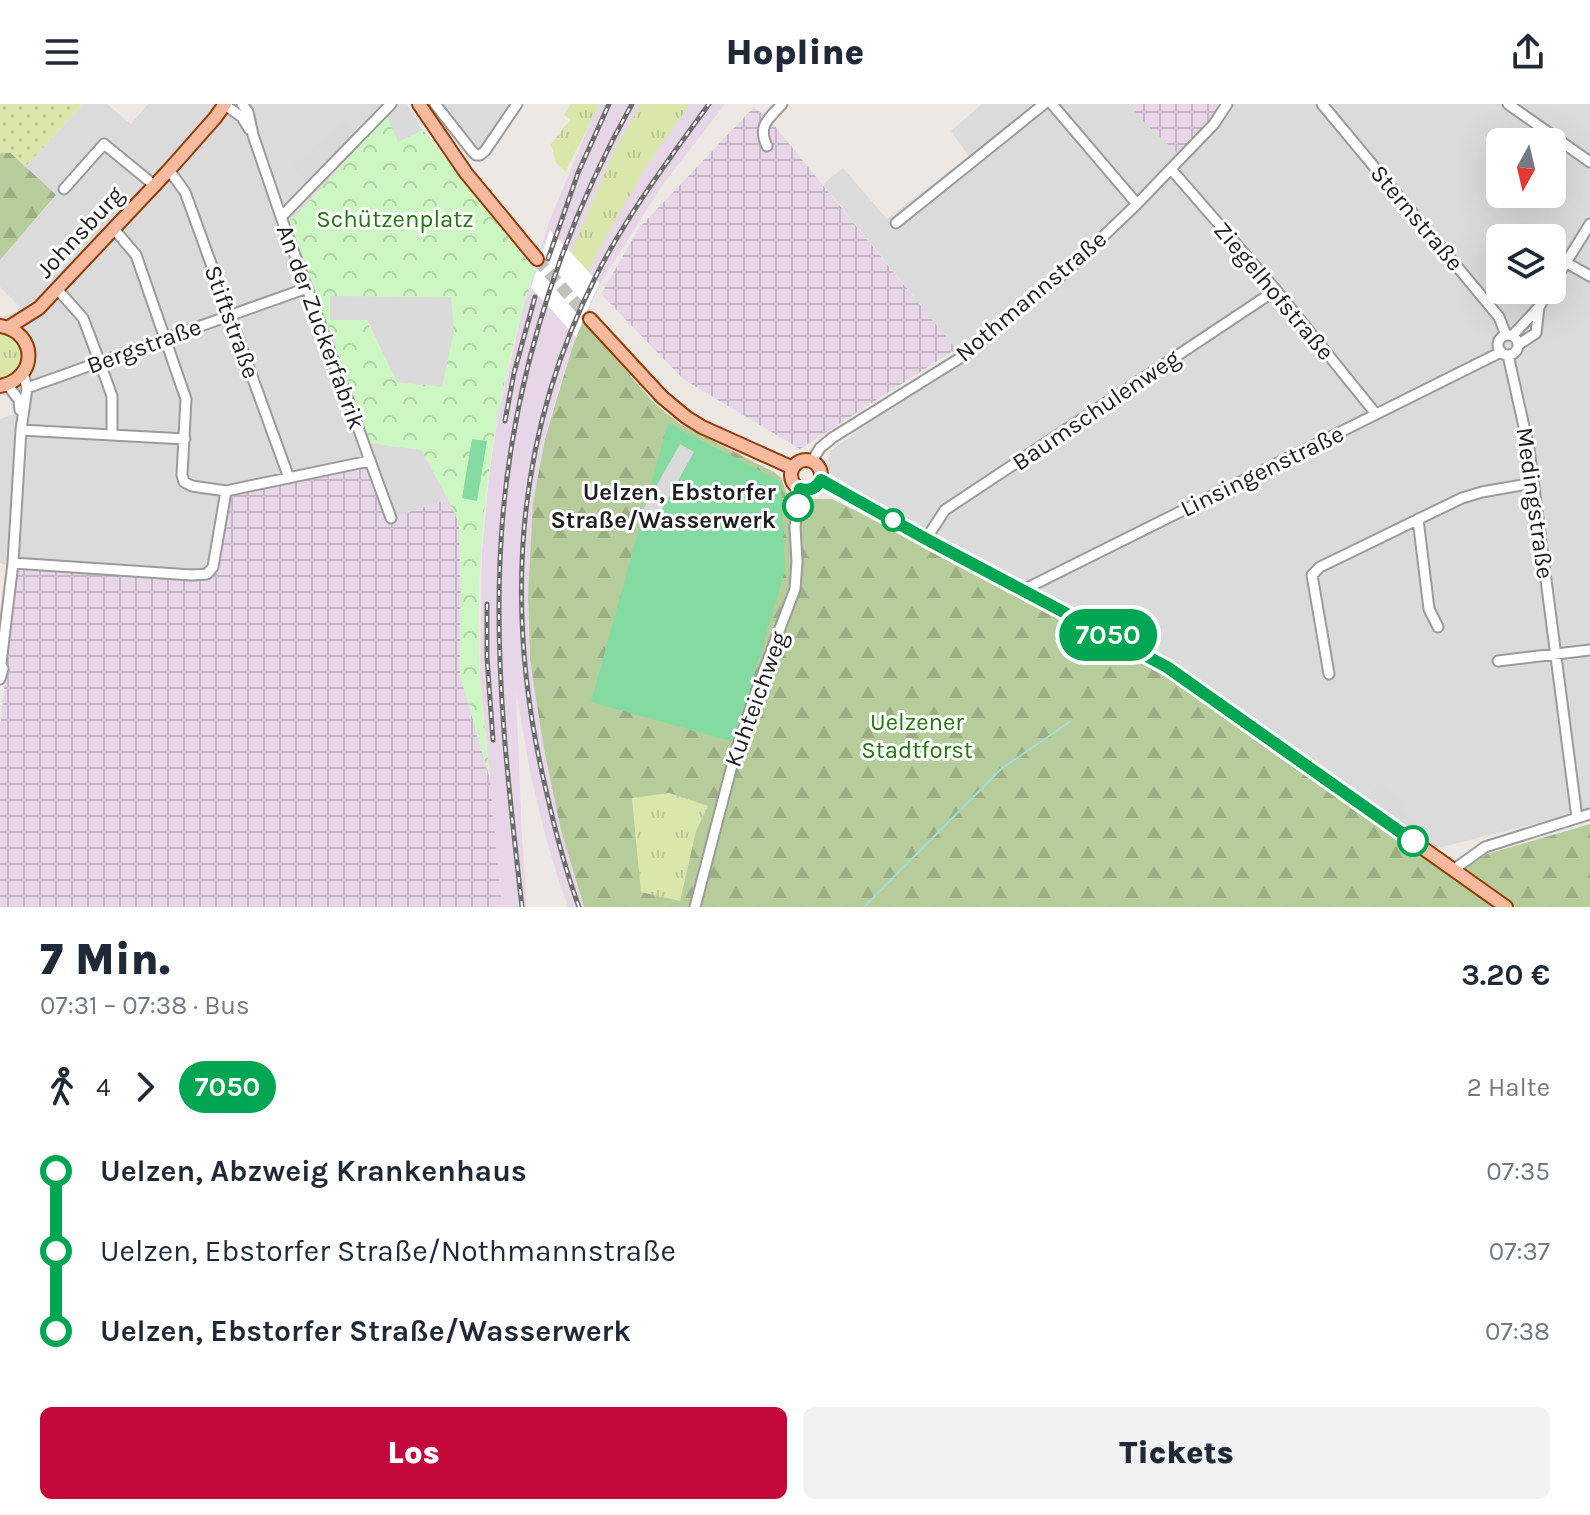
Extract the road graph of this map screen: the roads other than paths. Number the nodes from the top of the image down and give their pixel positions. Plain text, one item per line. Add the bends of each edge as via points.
1 (225, 104) edge
2 (242, 104) edge
3 (391, 104) edge
4 (419, 104) edge
5 (435, 104) edge
6 (517, 104) edge
7 (782, 104) edge
8 (1044, 104) edge
9 (1052, 104) edge
10 (1227, 104) edge
11 (1322, 104) edge
12 (1508, 104) edge
13 (253, 135) junction
14 (767, 146) dead end
15 (1590, 162) edge
16 (1171, 169) junction
17 (169, 170) junction
18 (154, 185) junction
19 (64, 189) dead end
20 (1137, 204) junction
21 (281, 217) junction
22 (896, 223) dead end
23 (1590, 224) edge
24 (114, 229) junction
25 (537, 259) tunnel mouth
26 (1566, 260) edge
27 (1566, 263) edge
28 (1590, 276) edge
29 (307, 288) junction
30 (57, 289) junction
31 (1276, 290) junction
32 (1541, 304) edge
33 (1539, 307) junction
34 (39, 308) junction
35 (229, 315) junction
36 (590, 319) tunnel mouth
37 (4, 327) edge
38 (22, 337) junction
39 (165, 338) junction
40 (1512, 339) junction
41 (1504, 353) junction
42 (100, 363) junction
43 (23, 373) junction
44 (4, 385) edge
45 (27, 388) junction
46 (1376, 414) junction
47 (21, 430) junction
48 (112, 435) junction
49 (185, 439) junction
50 (369, 461) junction
51 (812, 461) junction
52 (793, 468) junction
53 (289, 478) junction
54 (821, 480) junction
55 (1533, 483) junction
56 (800, 489) junction
57 (226, 491) junction
58 (391, 518) dead end
59 (1418, 519) junction
60 (926, 539) junction
61 (13, 563) junction
62 (1023, 590) junction
63 (1438, 627) dead end
64 (1590, 650) edge
65 (1556, 653) junction
66 (1498, 661) dead end
67 (0, 662) edge
68 (1329, 674) dead end
69 (0, 679) edge
70 (1590, 814) edge
71 (1577, 818) junction
72 (1453, 870) junction
73 (695, 907) edge
74 (1506, 907) edge

1 - 13 street, An der Zuckerfabrik
1 - 17 main road, Johnsburg
2 - 13 street, An der Zuckerfabrik
3 - 21 street
4 - 25 main road via 466,173
5 - 6 street via 476,155 485,151
7 - 14 street via 763,125
8 - 22 street
9 - 20 street
10 - 16 street, Nothmannstraße
11 - 40 street, Sternstraße
12 - 15 street
13 - 21 street, An der Zuckerfabrik
16 - 20 street, Nothmannstraße
16 - 31 street, Ziegelhofstraße
17 - 18 main road, Johnsburg
17 - 35 street, Stiftstraße via 185,192
18 - 19 street, Johnsburg via 104,144
18 - 24 main road, Johnsburg
20 - 51 street, Nothmannstraße via 989,337 832,438
21 - 29 street, An der Zuckerfabrik
23 - 26 street
24 - 30 main road, Johnsburg
24 - 39 street via 136,255
27 - 28 street
29 - 35 street, Bergstraße
29 - 50 street, An der Zuckerfabrik
30 - 34 main road, Johnsburg
30 - 42 street via 83,318
31 - 46 street, Ziegelhofstraße
31 - 60 street, Baumschulenweg via 945,510
32 - 33 street
33 - 40 street
33 - 40 street via 1536,333
34 - 37 main road, Johnsburg
34 - 38 main road, Johnsburg
35 - 39 street, Bergstraße
35 - 53 street, Stiftstraße
36 - 52 main road via 679,412
37 - 38 main road
38 - 43 main road via 28,355
39 - 42 street, Bergstraße
39 - 49 street via 186,399
40 - 41 street, Linsingenstraße via 1516,351
40 - 41 street via 1500,338
41 - 46 street, Linsingenstraße
41 - 55 street, Medingstraße via 1527,431
42 - 45 street, Bergstraße
42 - 48 street via 112,396
43 - 44 main road
43 - 45 street
44 - 47 street via 19,400
45 - 47 street
46 - 62 street, Linsingenstraße
47 - 48 street
47 - 61 street
48 - 49 street
49 - 57 street via 184,482
50 - 53 street
50 - 58 street, An der Zuckerfabrik
51 - 52 main road
51 - 54 main road
52 - 56 main road via 791,478
53 - 57 street
54 - 56 main road via 815,488
54 - 60 main road
55 - 59 street via 1462,498
55 - 65 street, Medingstraße
56 - 73 street, Kuhteichweg via 795,589 735,754
57 - 61 street via 213,567 207,574
59 - 63 street via 1429,609
59 - 68 street via 1312,575
60 - 62 main road
61 - 67 street
62 - 72 main road via 1167,667
64 - 65 street
65 - 66 street
65 - 71 street, Medingstraße
67 - 69 street
70 - 71 street
71 - 72 street via 1485,847
72 - 74 main road

